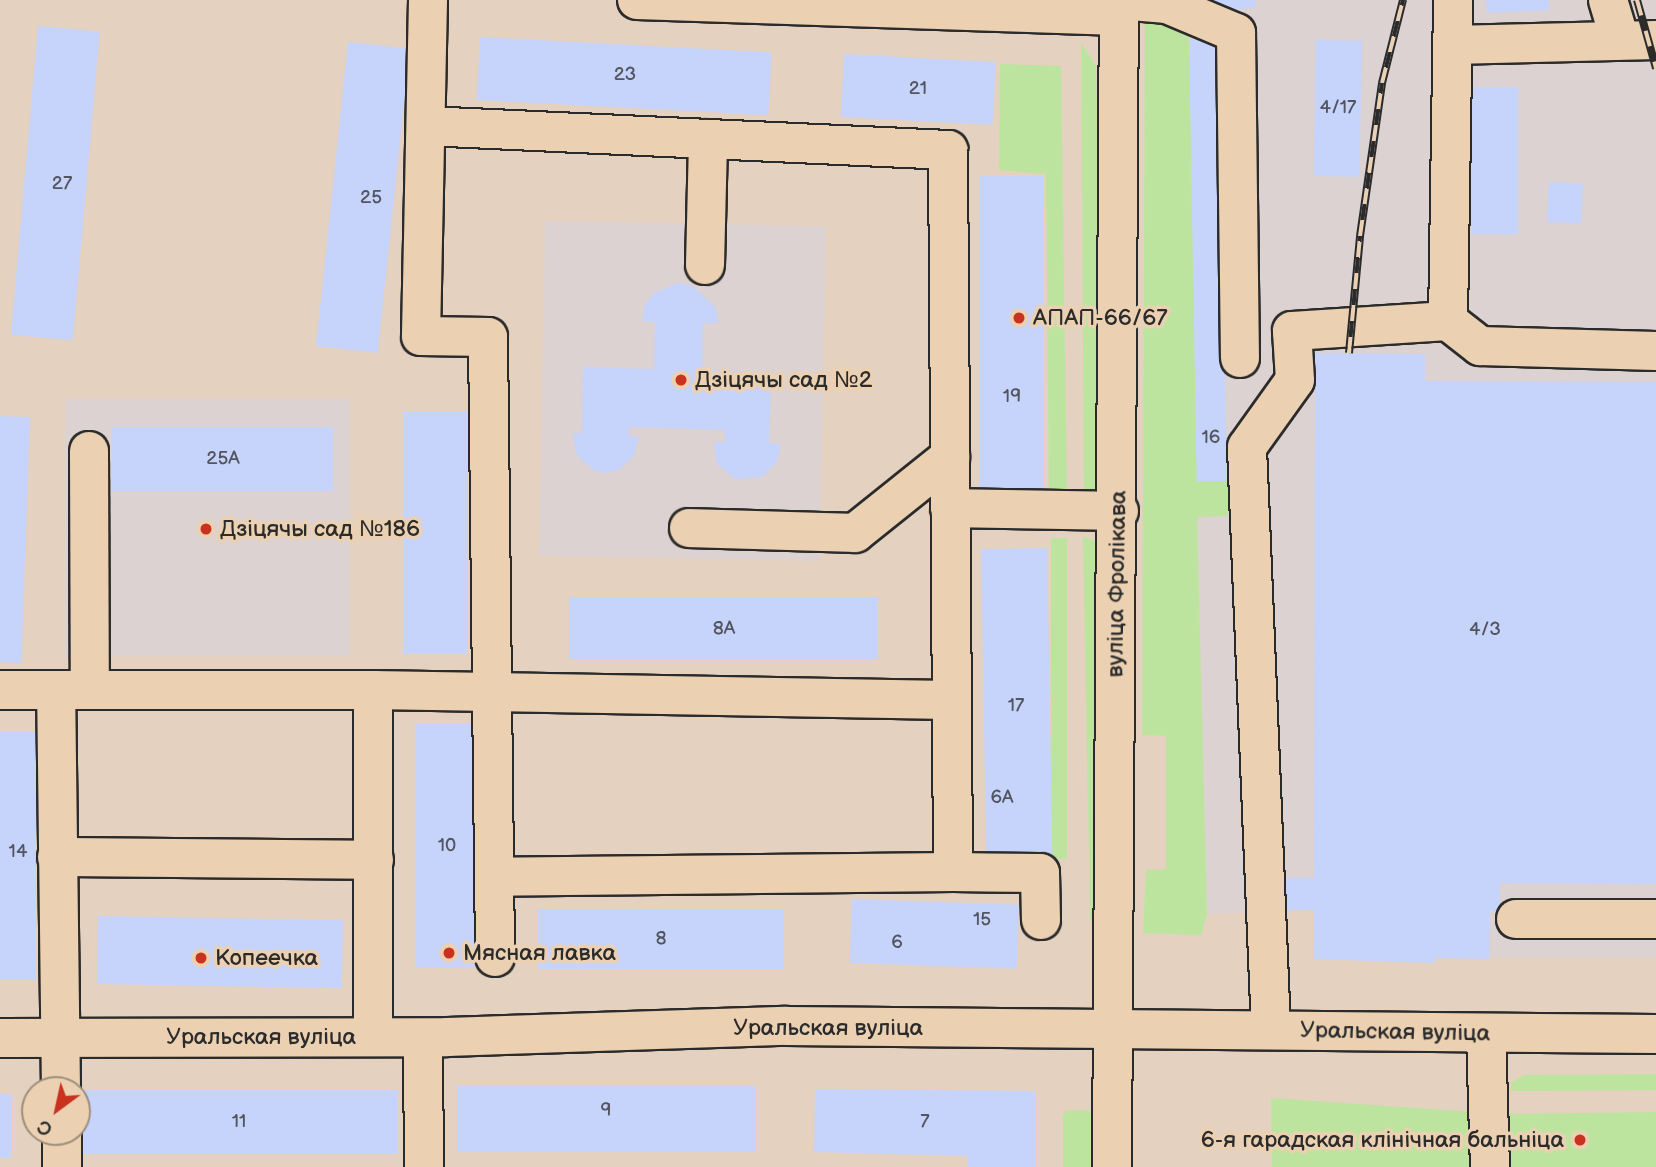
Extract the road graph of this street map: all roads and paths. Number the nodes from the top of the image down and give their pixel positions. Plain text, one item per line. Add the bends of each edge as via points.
1 (428, 0) edge
2 (637, 0) edge
3 (1453, 0) edge
4 (1608, 0) edge
5 (878, 4) edge
6 (1120, 5) edge
7 (1198, 10) edge
8 (1638, 40) edge
9 (1452, 45) junction
10 (426, 126) junction
11 (708, 139) junction
12 (705, 265) dead end
13 (1448, 321) junction
14 (1656, 351) edge
15 (1240, 358) dead end
16 (89, 451) dead end
17 (950, 457) junction
18 (950, 508) junction
19 (1119, 511) junction
20 (689, 528) dead end
21 (0, 690) edge
22 (73, 690) junction
23 (373, 690) junction
24 (494, 695) junction
25 (949, 700) junction
26 (57, 857) junction
27 (373, 860) junction
28 (953, 872) junction
29 (495, 877) junction
30 (1041, 919) dead end
31 (1517, 919) dead end
32 (1656, 919) edge
33 (495, 957) dead end
34 (1112, 1029) junction
35 (1272, 1030) junction
36 (1486, 1034) junction
37 (1656, 1034) edge
38 (373, 1037) junction
39 (0, 1038) edge
40 (61, 1038) junction
41 (423, 1038) junction
42 (61, 1076) edge
43 (62, 1146) edge
44 (62, 1167) edge
45 (424, 1167) edge
46 (1112, 1167) edge
47 (1490, 1167) edge

1 - 10 street
2 - 5 street
3 - 9 street
4 - 8 street
5 - 6 street
6 - 7 street via 1167,4
6 - 19 street, вуліца Фролікава
7 - 15 street via 1236,33
8 - 9 street
9 - 13 street
10 - 11 street
10 - 24 street via 421,336 488,337
11 - 12 street
11 - 17 street via 948,149
13 - 14 street via 1480,346
13 - 35 street via 1292,331 1295,380 1247,447
16 - 22 street
17 - 18 street
17 - 20 street via 855,533
18 - 19 street
18 - 25 street
19 - 34 street, вуліца Фролікава
21 - 22 street
22 - 23 street
22 - 26 street
23 - 24 street
23 - 27 street
24 - 25 street
24 - 29 street
25 - 28 street
26 - 27 street
26 - 40 street
27 - 38 street
28 - 29 street
28 - 30 street via 1040,873
29 - 33 street
31 - 32 street
34 - 35 street, Уральская вуліца
34 - 41 street, Уральская вуліца via 786,1026
34 - 46 street, вуліца Фролікава
35 - 36 street, Уральская вуліца
36 - 37 street, Уральская вуліца
36 - 47 street
38 - 40 street, Уральская вуліца
38 - 41 street, Уральская вуліца
39 - 40 street, Уральская вуліца
40 - 42 street
41 - 45 street
43 - 44 street

